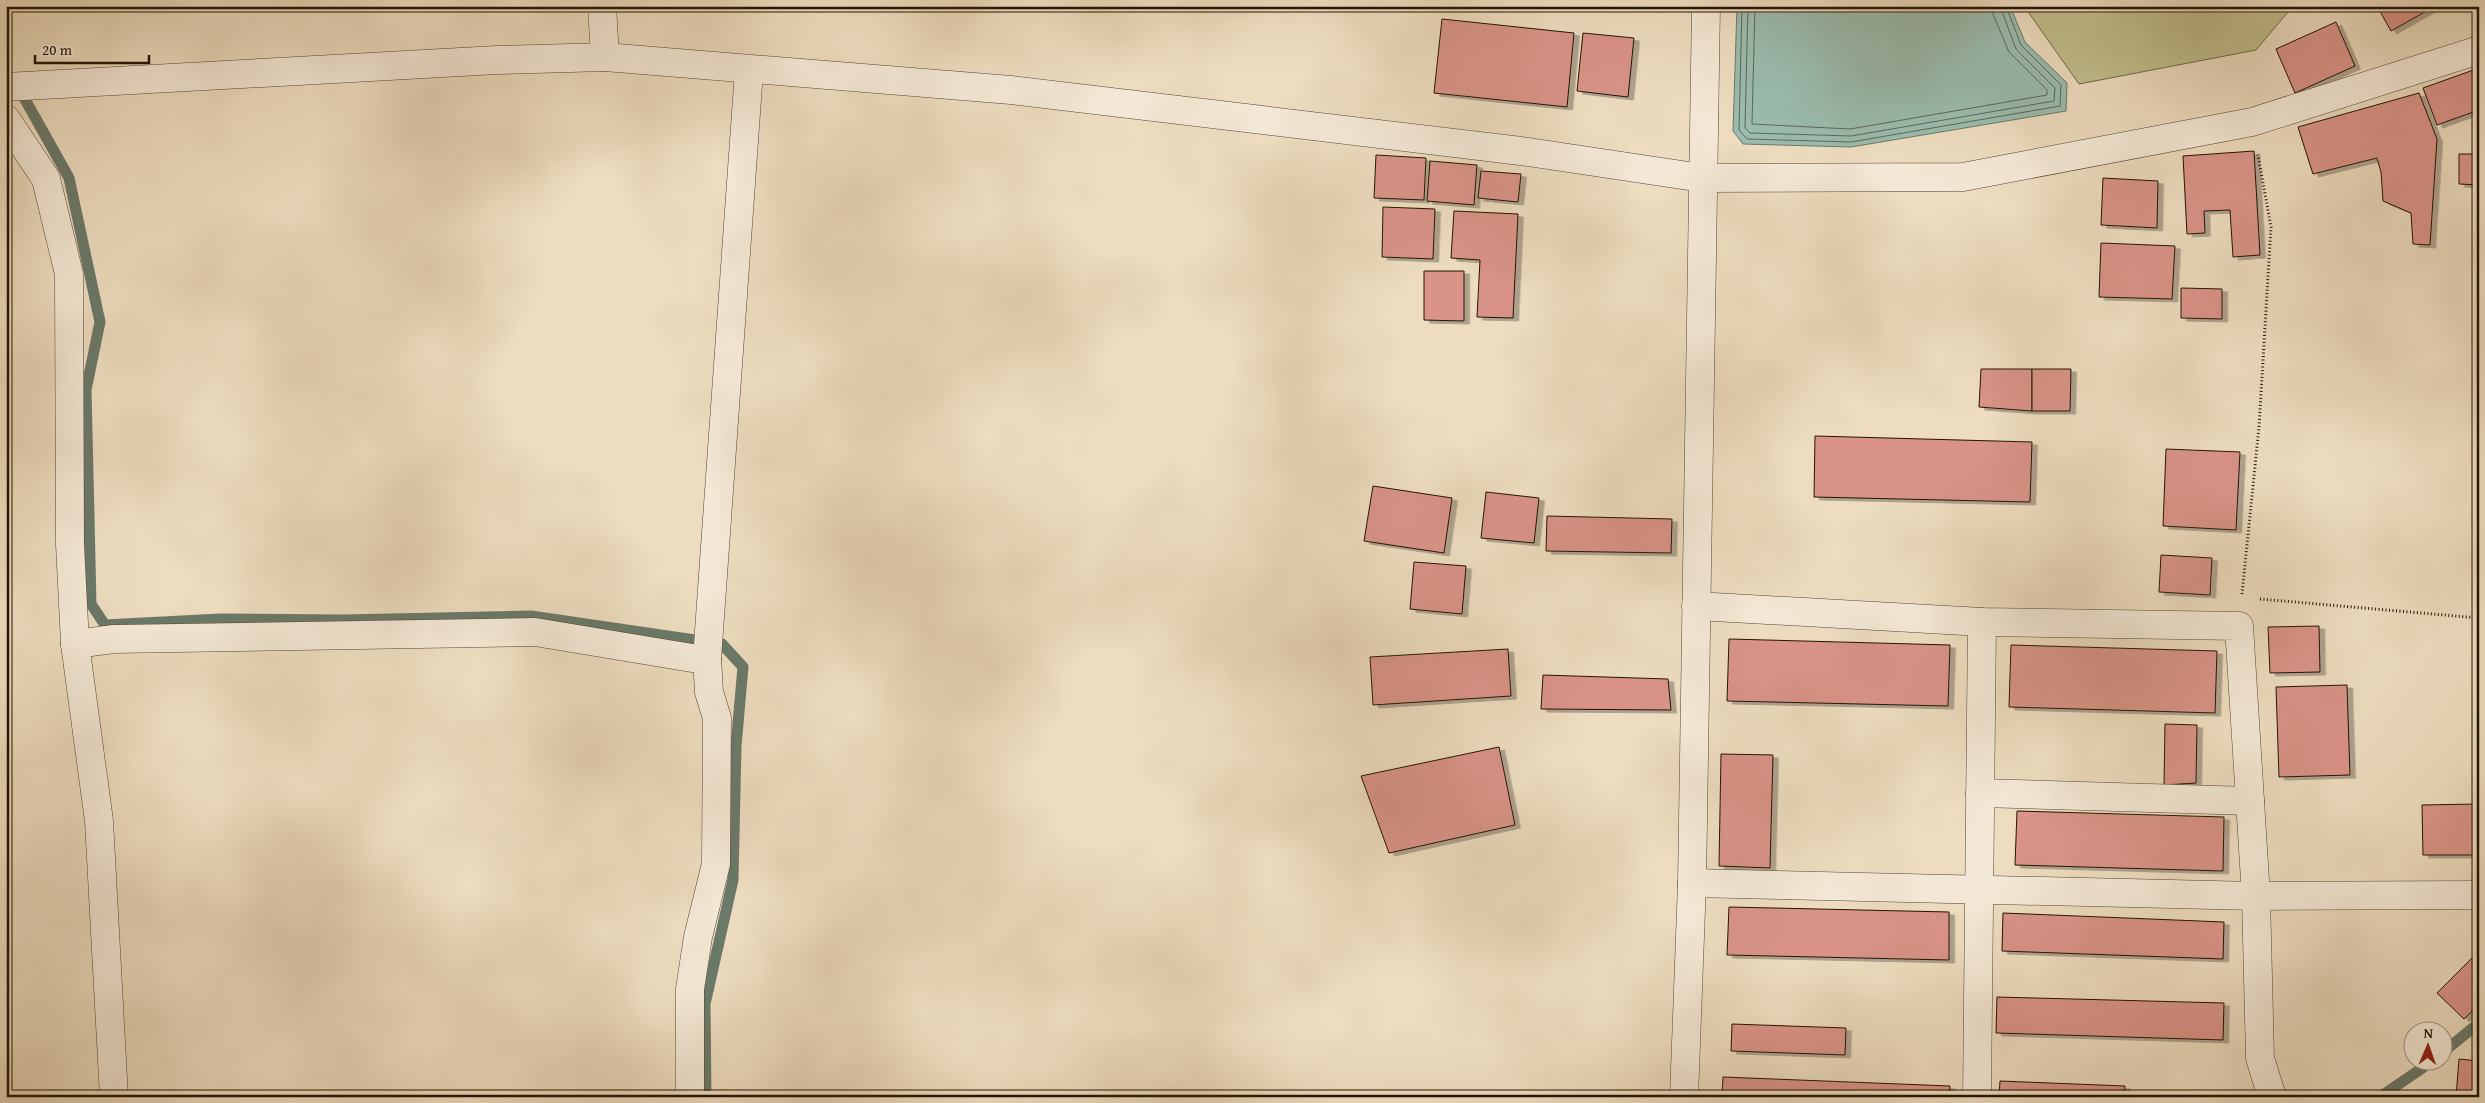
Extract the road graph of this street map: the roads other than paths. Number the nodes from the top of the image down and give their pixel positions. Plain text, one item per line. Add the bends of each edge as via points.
1 (602, 6) edge
2 (1706, 6) edge
3 (2479, 50) edge
4 (605, 58) junction
5 (749, 71) junction
6 (6, 88) edge
7 (6, 119) edge
8 (1702, 178) junction
9 (1696, 606) junction
10 (1982, 622) junction
11 (75, 644) junction
12 (707, 659) junction
13 (1980, 793) junction
14 (2250, 801) junction
15 (1692, 883) junction
16 (1979, 890) junction
17 (2479, 895) edge
18 (2256, 896) junction
19 (114, 1097) edge
20 (690, 1097) edge
21 (1684, 1097) edge
22 (1978, 1097) edge
23 (2272, 1097) edge

1 - 4 street
2 - 8 street
3 - 8 street via 2252,122 1963,177
4 - 5 street
4 - 6 street via 496,60
5 - 8 street via 1011,90 1522,151
5 - 12 street
7 - 11 street via 46,179 69,274 70,544
8 - 9 street
9 - 10 street
9 - 15 street
10 - 13 street
10 - 14 street via 2240,626
11 - 12 street via 114,640 535,632
11 - 19 street via 99,821
12 - 20 street via 710,692 717,718 716,864 698,938 690,989
13 - 14 street
13 - 16 street
14 - 18 street
15 - 16 street
15 - 21 street
16 - 18 street
16 - 22 street
17 - 18 street
18 - 23 street via 2260,1058

